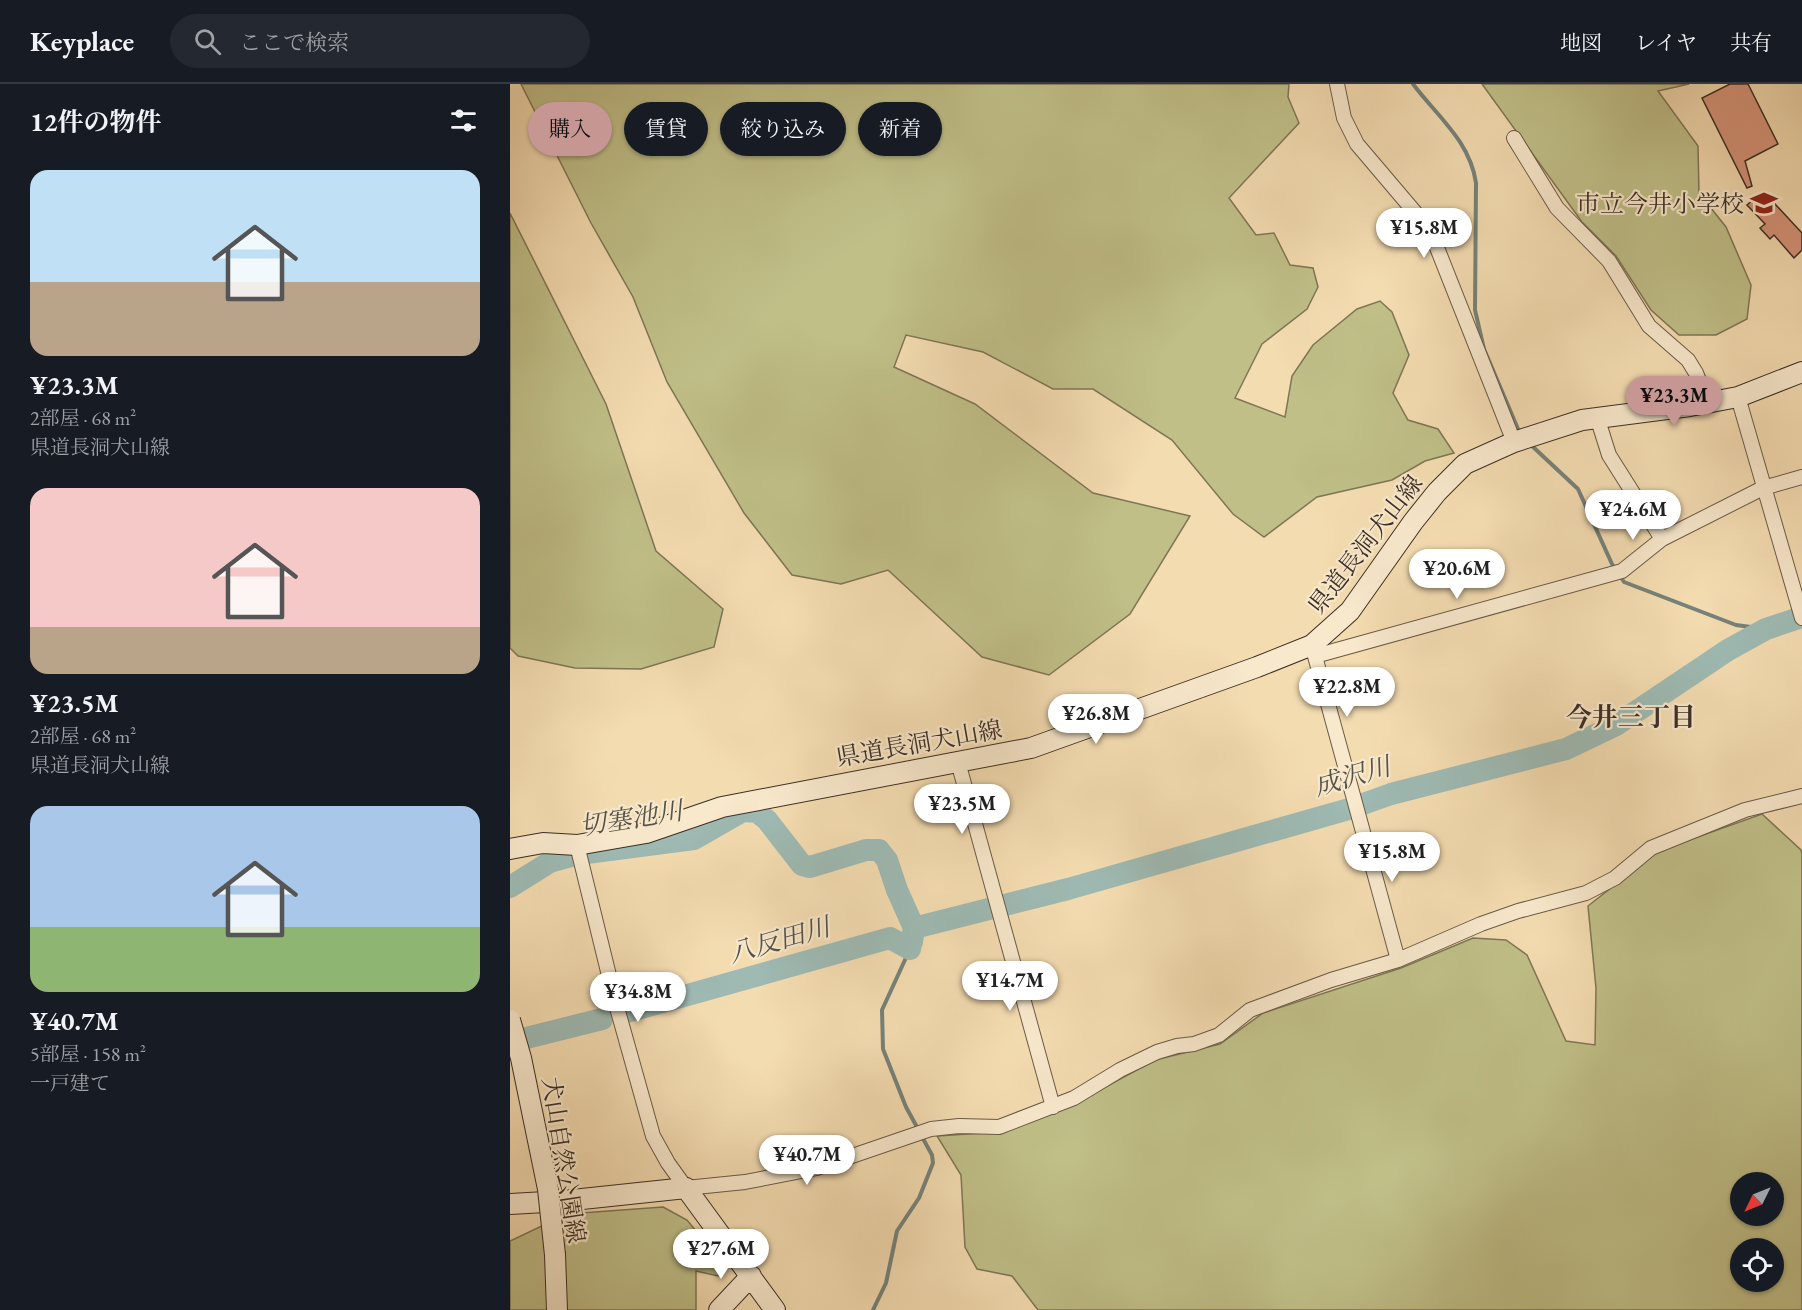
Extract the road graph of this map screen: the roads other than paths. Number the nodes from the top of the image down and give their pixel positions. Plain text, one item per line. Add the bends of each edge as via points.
1 (1336, 84) edge
2 (1514, 138) dead end
3 (1802, 372) edge
4 (1738, 397) junction
5 (1708, 403) junction
6 (1597, 417) junction
7 (1522, 439) junction
8 (1802, 477) edge
9 (1763, 488) junction
10 (1662, 538) junction
11 (1801, 614) edge
12 (1313, 651) junction
13 (958, 762) junction
14 (1802, 796) edge
15 (510, 849) edge
16 (579, 854) junction
17 (1398, 960) junction
18 (510, 1020) edge
19 (1053, 1107) junction
20 (686, 1188) junction
21 (510, 1204) edge
22 (751, 1276) junction
23 (557, 1310) edge
24 (719, 1310) edge
25 (775, 1310) edge

1 - 7 street via 1344,118 1357,144 1430,230
2 - 5 street via 1557,208 1609,261 1649,326 1688,360
3 - 4 main road, 県道長洞犬山線
4 - 5 main road, 県道長洞犬山線
4 - 9 street
5 - 6 main road, 県道長洞犬山線
6 - 7 main road, 県道長洞犬山線
6 - 10 street via 1609,455
7 - 12 main road, 県道長洞犬山線 via 1458,470 1413,522 1350,611
8 - 9 street
9 - 10 street
9 - 11 street
10 - 12 street via 1615,573
12 - 13 main road, 県道長洞犬山線 via 1257,667 1042,745
12 - 17 street
13 - 16 main road, 県道長洞犬山線 via 722,807
13 - 19 street
14 - 17 street via 1745,810 1651,848 1615,878 1586,893 1481,924
15 - 16 main road, 県道長洞犬山線 via 543,843
16 - 20 street via 653,1136
17 - 19 street via 1250,1010 1219,1035 1157,1052
18 - 23 main road, 犬山自然公園線, bridge via 548,1190
19 - 20 street via 999,1127 959,1126 916,1133 817,1168
20 - 21 main road
20 - 22 main road
22 - 24 main road
22 - 25 main road

